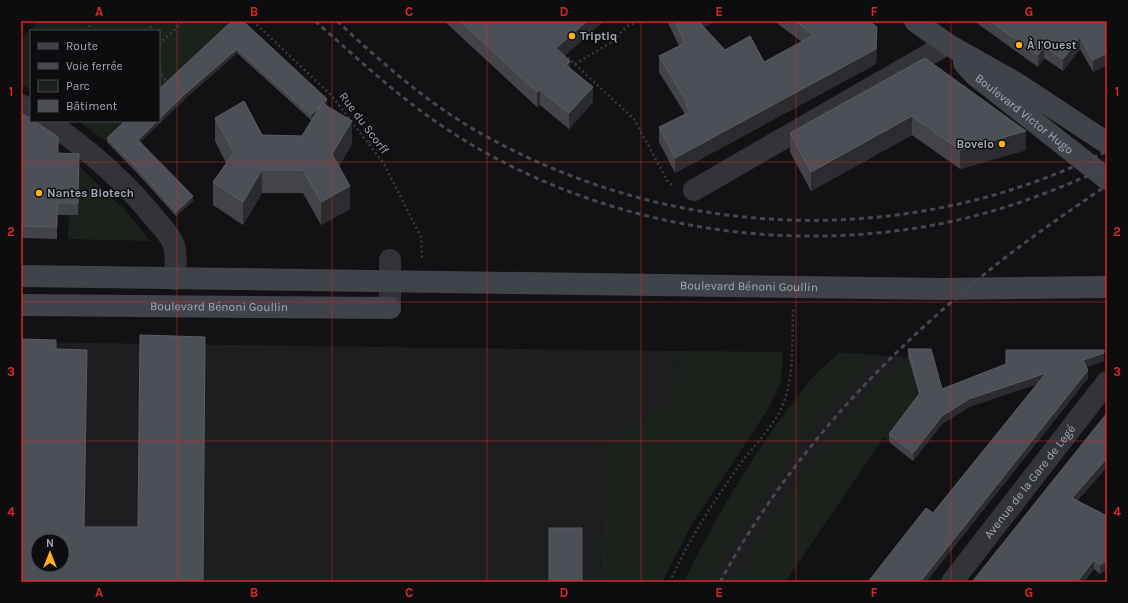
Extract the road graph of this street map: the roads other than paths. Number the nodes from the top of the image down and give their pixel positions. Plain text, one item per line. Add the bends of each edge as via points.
1 (915, 21) edge
2 (946, 44) junction
3 (21, 105) edge
4 (30, 110) edge
5 (48, 122) edge
6 (1107, 143) edge
7 (1107, 179) edge
8 (694, 190) road end
9 (390, 271) junction
10 (21, 276) edge
11 (175, 279) junction
12 (1107, 287) edge
13 (21, 305) edge
14 (1107, 382) edge
15 (952, 582) edge

1 - 2 street, Boulevard Victor Hugo
2 - 6 street, Boulevard Victor Hugo via 1016,83
2 - 7 street, Boulevard Victor Hugo via 975,75
2 - 8 street
3 - 4 street
5 - 11 street via 83,146 111,171 163,228 174,244
9 - 11 street, Boulevard Bénoni Goullin
9 - 12 street, Boulevard Bénoni Goullin via 969,289
9 - 13 street, Boulevard Bénoni Goullin via 390,308
10 - 11 street, Boulevard Bénoni Goullin
14 - 15 street, Avenue de la Gare de Legé

